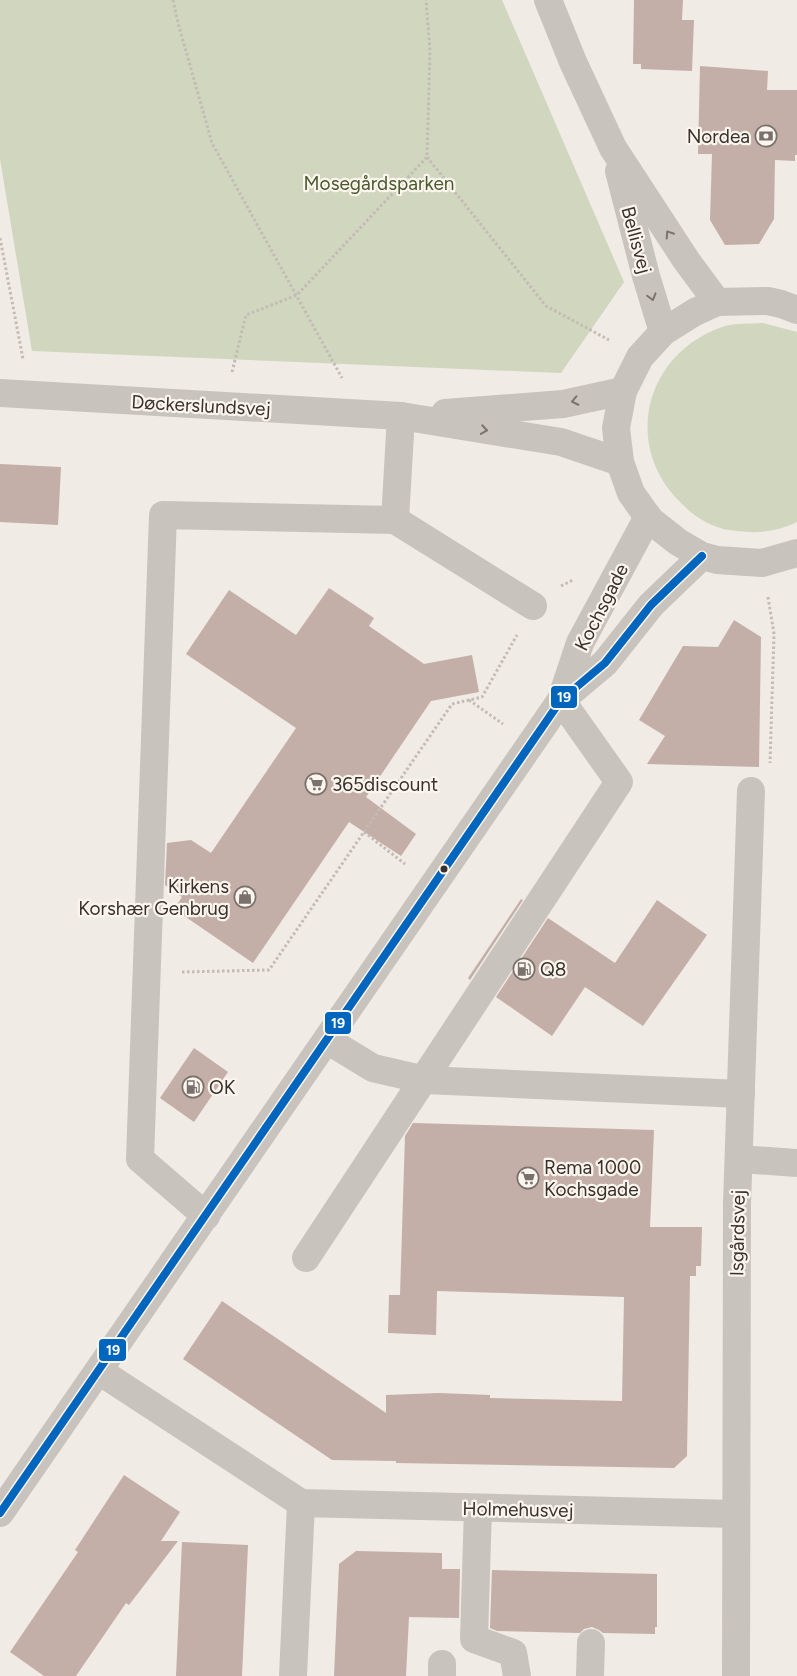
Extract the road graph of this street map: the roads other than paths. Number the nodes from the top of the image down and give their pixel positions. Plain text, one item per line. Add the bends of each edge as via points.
1 (548, 0) edge
2 (613, 148) junction
3 (792, 299) edge
4 (717, 302) junction
5 (663, 332) junction
6 (623, 391) junction
7 (0, 393) edge
8 (402, 416) junction
9 (620, 462) junction
10 (648, 517) junction
11 (395, 520) junction
12 (797, 554) edge
13 (702, 556) junction
14 (533, 606) road end
15 (562, 700) junction
16 (750, 791) road end
17 (327, 1040) junction
18 (425, 1080) junction
19 (741, 1094) junction
20 (739, 1158) junction
21 (797, 1163) edge
22 (206, 1216) junction
23 (306, 1258) dead end
24 (99, 1371) junction
25 (301, 1503) junction
26 (478, 1508) junction
27 (0, 1513) edge
28 (736, 1514) junction
29 (591, 1643) dead end
30 (293, 1676) edge
31 (517, 1676) edge
32 (590, 1676) edge
33 (736, 1676) edge

1 - 2 street, Bellisvej
4 -> 2 street, Bellisvej
2 -> 5 street, Bellisvej
3 - 4 street
4 - 5 street
5 - 6 street via 640,357
6 -> 8 street, Døckerslundsvej via 563,404
6 - 9 street via 616,428
7 - 8 street, Døckerslundsvej
8 -> 9 street, Døckerslundsvej via 562,442
8 - 11 street
9 - 10 street via 631,493
10 - 13 street via 678,542
10 - 15 street, Kochsgade via 580,643
11 - 14 street
11 - 22 street via 163,515 140,1160
12 - 13 street via 762,563
13 - 15 street, Kochsgade via 651,605 605,663
15 - 17 street, Kochsgade
15 - 18 street via 619,782
16 - 19 street, Isgårdsvej
17 - 18 street via 374,1068
17 - 22 street, Kochsgade
18 - 19 street
18 - 23 street
19 - 20 street, Isgårdsvej
20 - 21 street
20 - 28 street, Isgårdsvej
22 - 24 street, Kochsgade
24 - 25 street
24 - 27 street, Kochsgade
25 - 26 street, Holmehusvej
25 - 30 street
26 - 28 street, Holmehusvej
26 - 31 street via 474,1639 513,1653
28 - 33 street, Isgårdsvej
29 - 32 street

